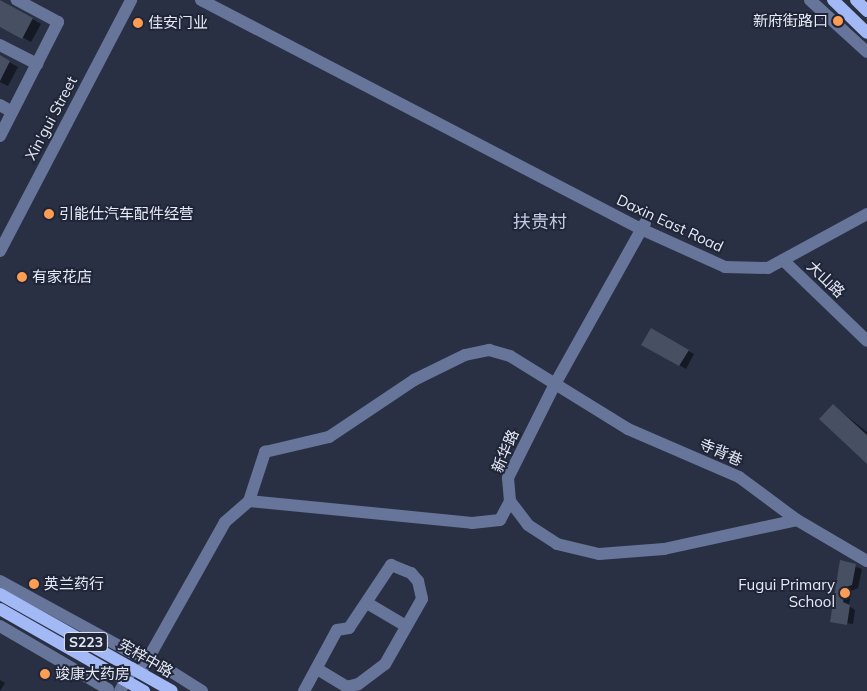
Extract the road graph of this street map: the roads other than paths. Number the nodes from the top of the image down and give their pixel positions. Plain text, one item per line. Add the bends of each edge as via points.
1 (17, 0) edge
2 (124, 0) edge
3 (131, 0) edge
4 (201, 0) edge
5 (216, 0) edge
6 (810, 0) edge
7 (833, 0) edge
8 (856, 0) edge
9 (867, 11) edge
10 (867, 33) edge
11 (0, 45) edge
12 (867, 52) edge
13 (37, 64) junction
14 (0, 105) edge
15 (12, 112) junction
16 (0, 136) edge
17 (867, 214) edge
18 (643, 226) junction
19 (0, 234) edge
20 (0, 251) edge
21 (784, 261) junction
22 (867, 341) edge
23 (554, 386) junction
24 (249, 501) junction
25 (510, 501) junction
26 (797, 520) junction
27 (867, 561) edge
28 (0, 581) edge
29 (0, 594) edge
30 (367, 603) junction
31 (0, 609) edge
32 (0, 626) edge
33 (406, 626) junction
34 (134, 654) dead end
35 (164, 667) dead end
36 (317, 669) junction
37 (136, 671) junction
38 (118, 687) edge
39 (144, 691) edge
40 (172, 691) edge
41 (202, 691) edge
42 (304, 691) edge

1 - 13 street via 58,22
2 - 19 street, Xin'gui Street
3 - 20 street, Xin'gui Street
4 - 18 street, Daxin East Road
5 - 18 street, Daxin East Road
6 - 12 street
7 - 10 main road
8 - 9 main road
11 - 13 street
13 - 15 street
14 - 15 street
15 - 16 street
17 - 21 street
18 - 21 street, Daxin East Road via 728,260
18 - 23 street, 新华路
21 - 22 street, 大山路
23 - 24 street, 寺背巷 via 510,356 489,350 465,355 414,380 329,436 265,452
23 - 25 street, 新华路 via 508,478
23 - 26 street, 寺背巷 via 628,429 738,477
24 - 25 street via 472,523 500,520
24 - 37 street via 226,522
25 - 26 street via 528,525 557,544 599,554 664,549
26 - 27 street, 寺背巷
28 - 34 street
29 - 37 main road, 宪梓中路 / S223
30 - 33 street
30 - 33 street via 391,565 411,573 418,581 422,599
30 - 36 street via 349,628 337,630
31 - 38 main road, 宪梓中路 / S223
32 - 38 street
33 - 36 street via 385,664 358,684 347,687
35 - 41 street
36 - 42 street
37 - 38 street
37 - 40 main road, 宪梓中路 / S223
38 - 39 main road, 宪梓中路 / S223

